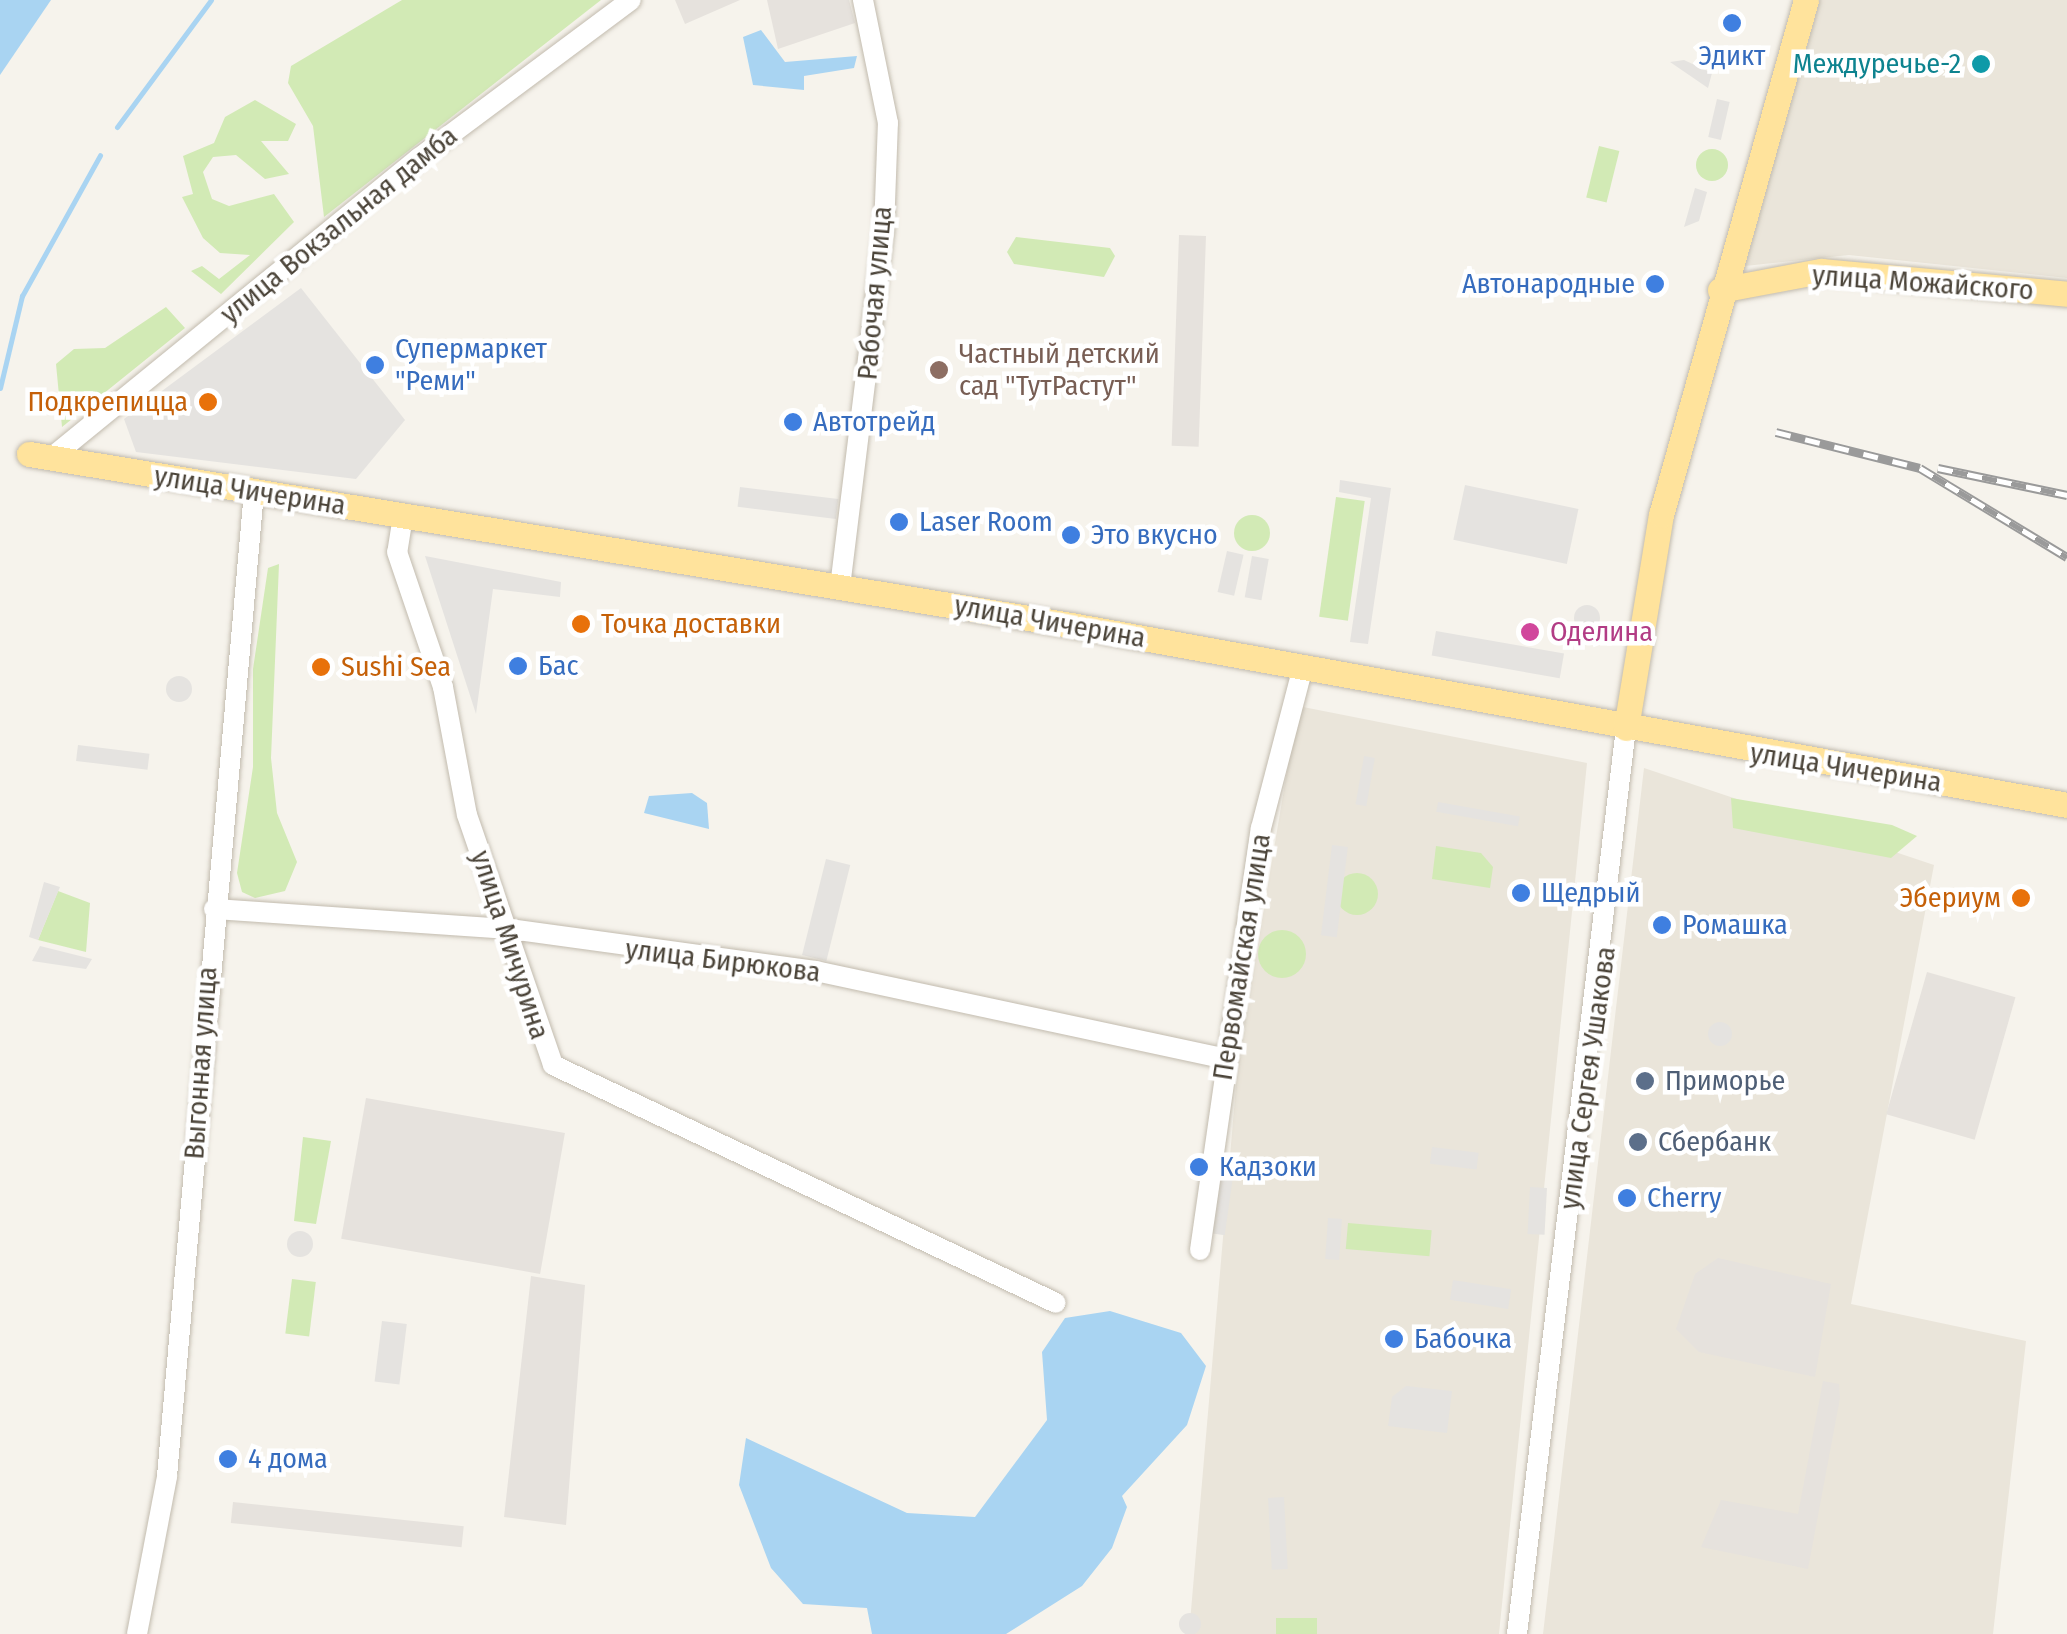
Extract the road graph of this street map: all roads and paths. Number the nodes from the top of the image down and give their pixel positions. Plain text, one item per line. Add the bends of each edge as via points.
1 (631, 0) edge
2 (863, 0) edge
3 (1806, 0) edge
4 (1720, 290) junction
5 (2067, 294) edge
6 (40, 456) joint
7 (254, 491) junction
8 (403, 516) junction
9 (840, 587) junction
10 (1303, 667) junction
11 (1626, 728) junction
12 (2067, 804) edge
13 (214, 909) junction
14 (510, 929) junction
15 (1227, 1059) junction
16 (1200, 1250) dead end
17 (1056, 1303) dead end
18 (137, 1634) edge
19 (1518, 1634) edge

1 - 6 street, улица Вокзальная дамба
2 - 9 street, Рабочая улица via 888,123 884,230
3 - 4 main road, улица Сергея Ушакова
4 - 5 main road, улица Можайского via 1820,271
4 - 11 main road, улица Сергея Ушакова via 1648,572
6 - 7 main road, улица Чичерина
7 - 8 main road, улица Чичерина
7 - 13 street, Выгонная улица
8 - 9 main road, улица Чичерина
8 - 14 street, улица Мичурина via 397,552 442,687 467,815
9 - 10 main road, улица Чичерина
10 - 11 main road, улица Чичерина
10 - 15 street, Первомайская улица via 1276,752
11 - 12 main road, улица Чичерина
11 - 19 street, улица Сергея Ушакова
13 - 14 street, улица Бирюкова
13 - 18 street, Выгонная улица via 167,1476
14 - 15 street, улица Бирюкова via 816,971
14 - 17 street, улица Мичурина via 530,1018 553,1065
15 - 16 street, Первомайская улица

